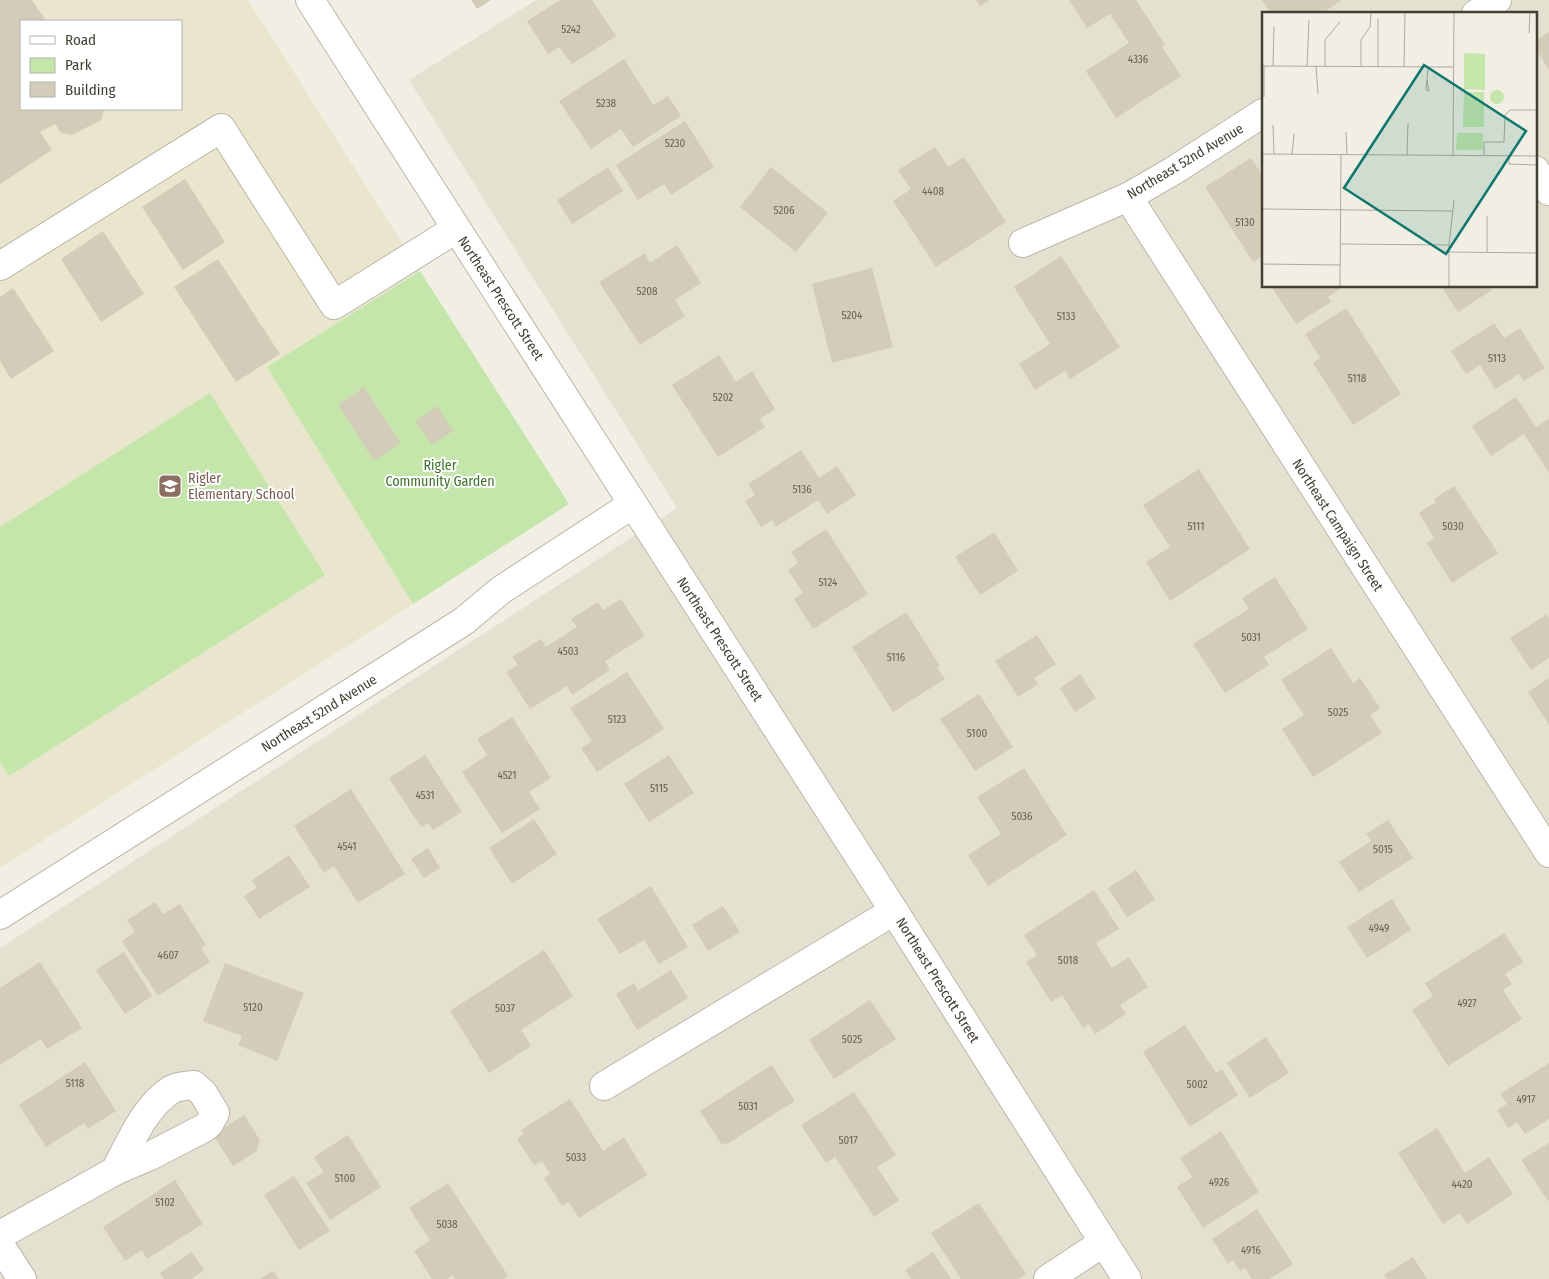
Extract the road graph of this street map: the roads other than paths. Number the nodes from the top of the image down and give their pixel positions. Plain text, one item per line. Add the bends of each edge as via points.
1 (1498, 0) edge
2 (320, 4) edge
3 (1479, 12) edge
4 (1262, 114) edge
5 (1536, 172) edge
6 (1549, 191) edge
7 (1128, 197) junction
8 (456, 229) junction
9 (1022, 243) dead end
10 (0, 266) edge
11 (633, 504) junction
12 (1549, 853) edge
13 (894, 911) junction
14 (0, 915) edge
15 (604, 1086) dead end
16 (115, 1171) dead end
17 (0, 1235) edge
18 (1104, 1242) junction
19 (0, 1245) edge
20 (22, 1279) edge
21 (1048, 1279) edge
22 (1128, 1279) edge

1 - 3 street
2 - 8 street, Northeast Prescott Street
4 - 7 street, Northeast 52nd Avenue
5 - 6 street
7 - 9 street, Northeast 52nd Avenue
7 - 12 street, Northeast Campaign Street
8 - 10 street via 334,305 221,128
8 - 11 street, Northeast Prescott Street
11 - 13 street, Northeast Prescott Street
11 - 14 street, Northeast 52nd Avenue via 501,590 464,621
13 - 15 street
13 - 18 street, Northeast Prescott Street
16 - 17 street
18 - 21 street
18 - 22 street, Northeast Prescott Street
19 - 20 street

